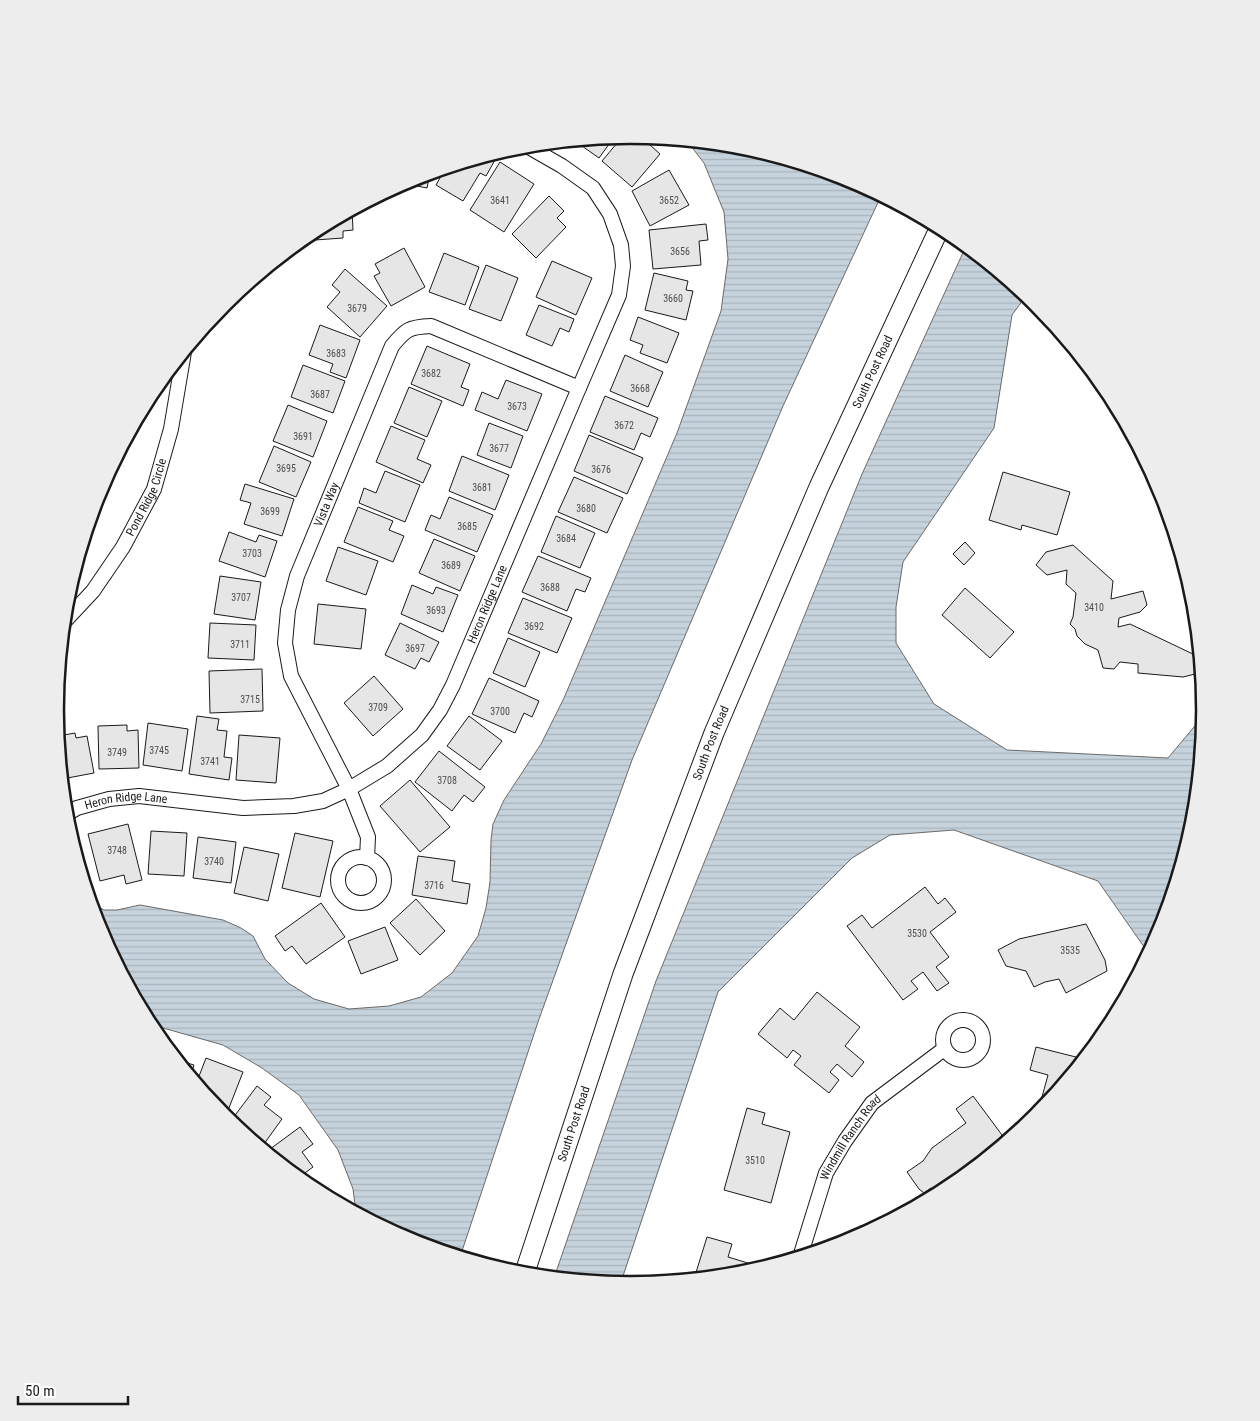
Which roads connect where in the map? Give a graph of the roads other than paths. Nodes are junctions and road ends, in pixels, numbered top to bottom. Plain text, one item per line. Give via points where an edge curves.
1 (538, 152) edge
2 (936, 235) edge
3 (182, 365) edge
4 (578, 388) junction
5 (73, 611) edge
6 (349, 789) junction
7 (73, 810) edge
8 (367, 858) dead end
9 (944, 1049) dead end
10 (802, 1250) edge
11 (527, 1267) edge

1 - 4 street, Heron Ridge Lane via 593,188 610,214 621,245 623,266 619,295
2 - 11 street, South Post Road via 819,488 714,733 623,974
3 - 5 street, Pond Ridge Circle via 171,429 154,489 123,547 93,591
4 - 6 street, Heron Ridge Lane via 440,710 422,735 387,766
4 - 6 street, Vista Way via 431,326 414,327 403,333 392,346 296,576 288,610 285,643 291,676
6 - 7 street, Heron Ridge Lane via 323,801 294,806 243,808 139,796 109,799
6 - 8 street, Vista Way via 368,836
9 - 10 street, Windmill Ranch Road via 872,1103 845,1141 826,1173

